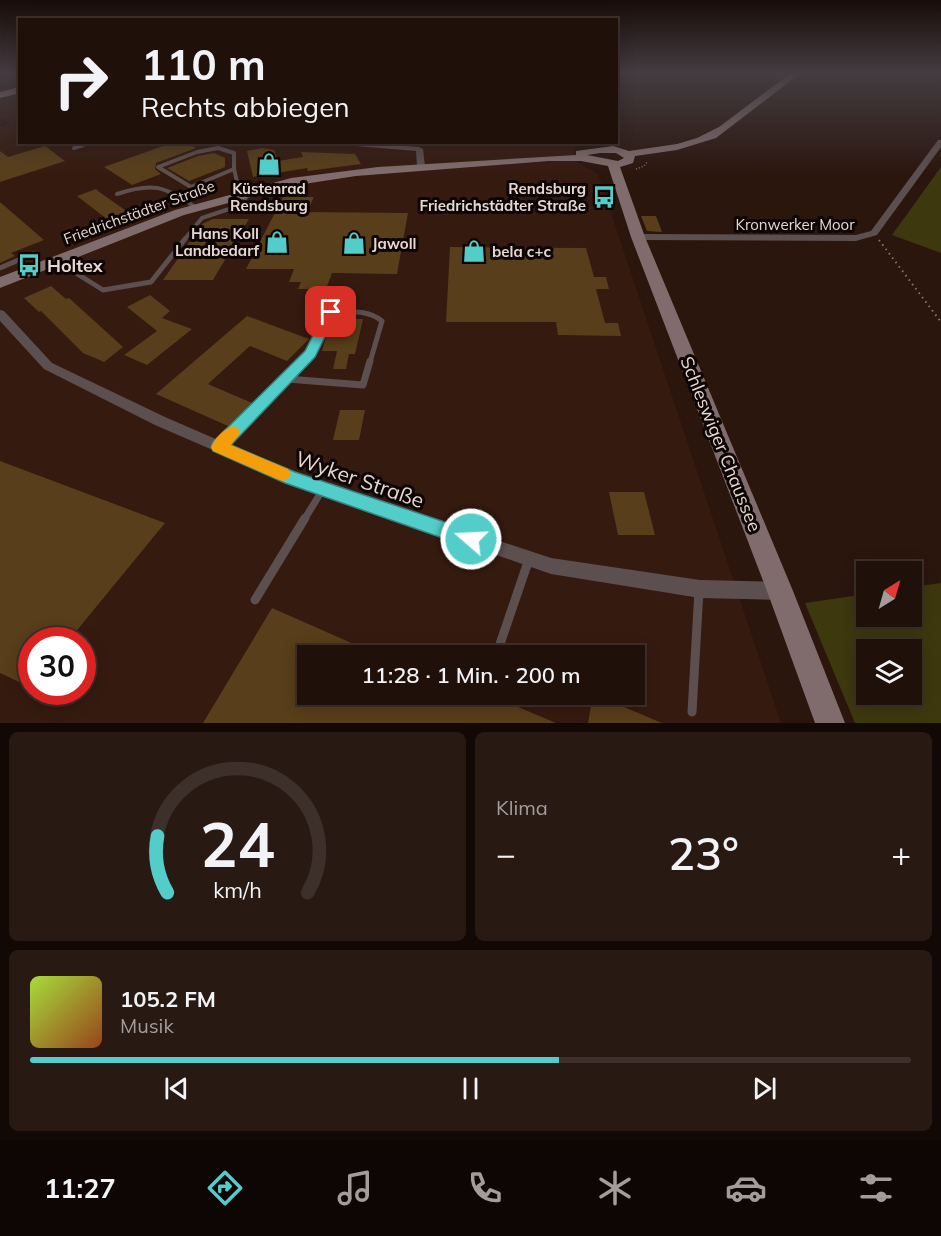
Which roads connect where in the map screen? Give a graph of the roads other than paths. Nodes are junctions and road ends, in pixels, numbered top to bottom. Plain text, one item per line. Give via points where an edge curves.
1 (750, 107) edge
2 (941, 142) edge
3 (85, 144) edge
4 (366, 144) edge
5 (420, 146) edge
6 (74, 148) dead end
7 (607, 154) edge
8 (428, 166) junction
9 (236, 169) junction
10 (244, 193) junction
11 (117, 194) dead end
12 (195, 207) junction
13 (638, 237) junction
14 (33, 254) dead end
15 (55, 261) junction
16 (0, 268) edge
17 (0, 283) edge
18 (0, 314) edge
19 (287, 379) junction
20 (219, 447) junction
21 (324, 489) junction
22 (529, 559) junction
23 (700, 589) junction
24 (780, 591) junction
25 (255, 600) dead end
26 (500, 645) edge
27 (692, 712) dead end
28 (830, 723) edge

1 - 7 street, Friedrichstädter Straße via 721,130 693,143
2 - 13 street, Kronwerker Moor via 874,233 856,238
3 - 6 lane
4 - 5 street
5 - 8 street
7 - 8 street, Friedrichstädter Straße
7 - 13 street, Schleswiger Chaussee
8 - 10 street, Friedrichstädter Straße via 332,175
9 - 9 lane via 234,153 221,147 158,167 191,187
9 - 10 lane via 236,188
10 - 12 street, Friedrichstädter Straße
10 - 15 lane via 244,204 202,218 151,282 103,290
11 - 12 lane via 139,186 160,185
12 - 15 street, Friedrichstädter Straße
13 - 24 street, Schleswiger Chaussee
14 - 16 lane
15 - 17 street, Friedrichstädter Straße
18 - 20 street, Wyker Straße via 48,366
19 - 19 lane via 314,348 331,312 368,312 381,321 363,385
19 - 20 lane
20 - 21 street, Wyker Straße
21 - 22 street, Wyker Straße
21 - 25 lane
22 - 23 street, Wyker Straße via 551,566
22 - 26 lane
23 - 24 street, Wyker Straße
23 - 27 lane
24 - 28 street, Schleswiger Chaussee

